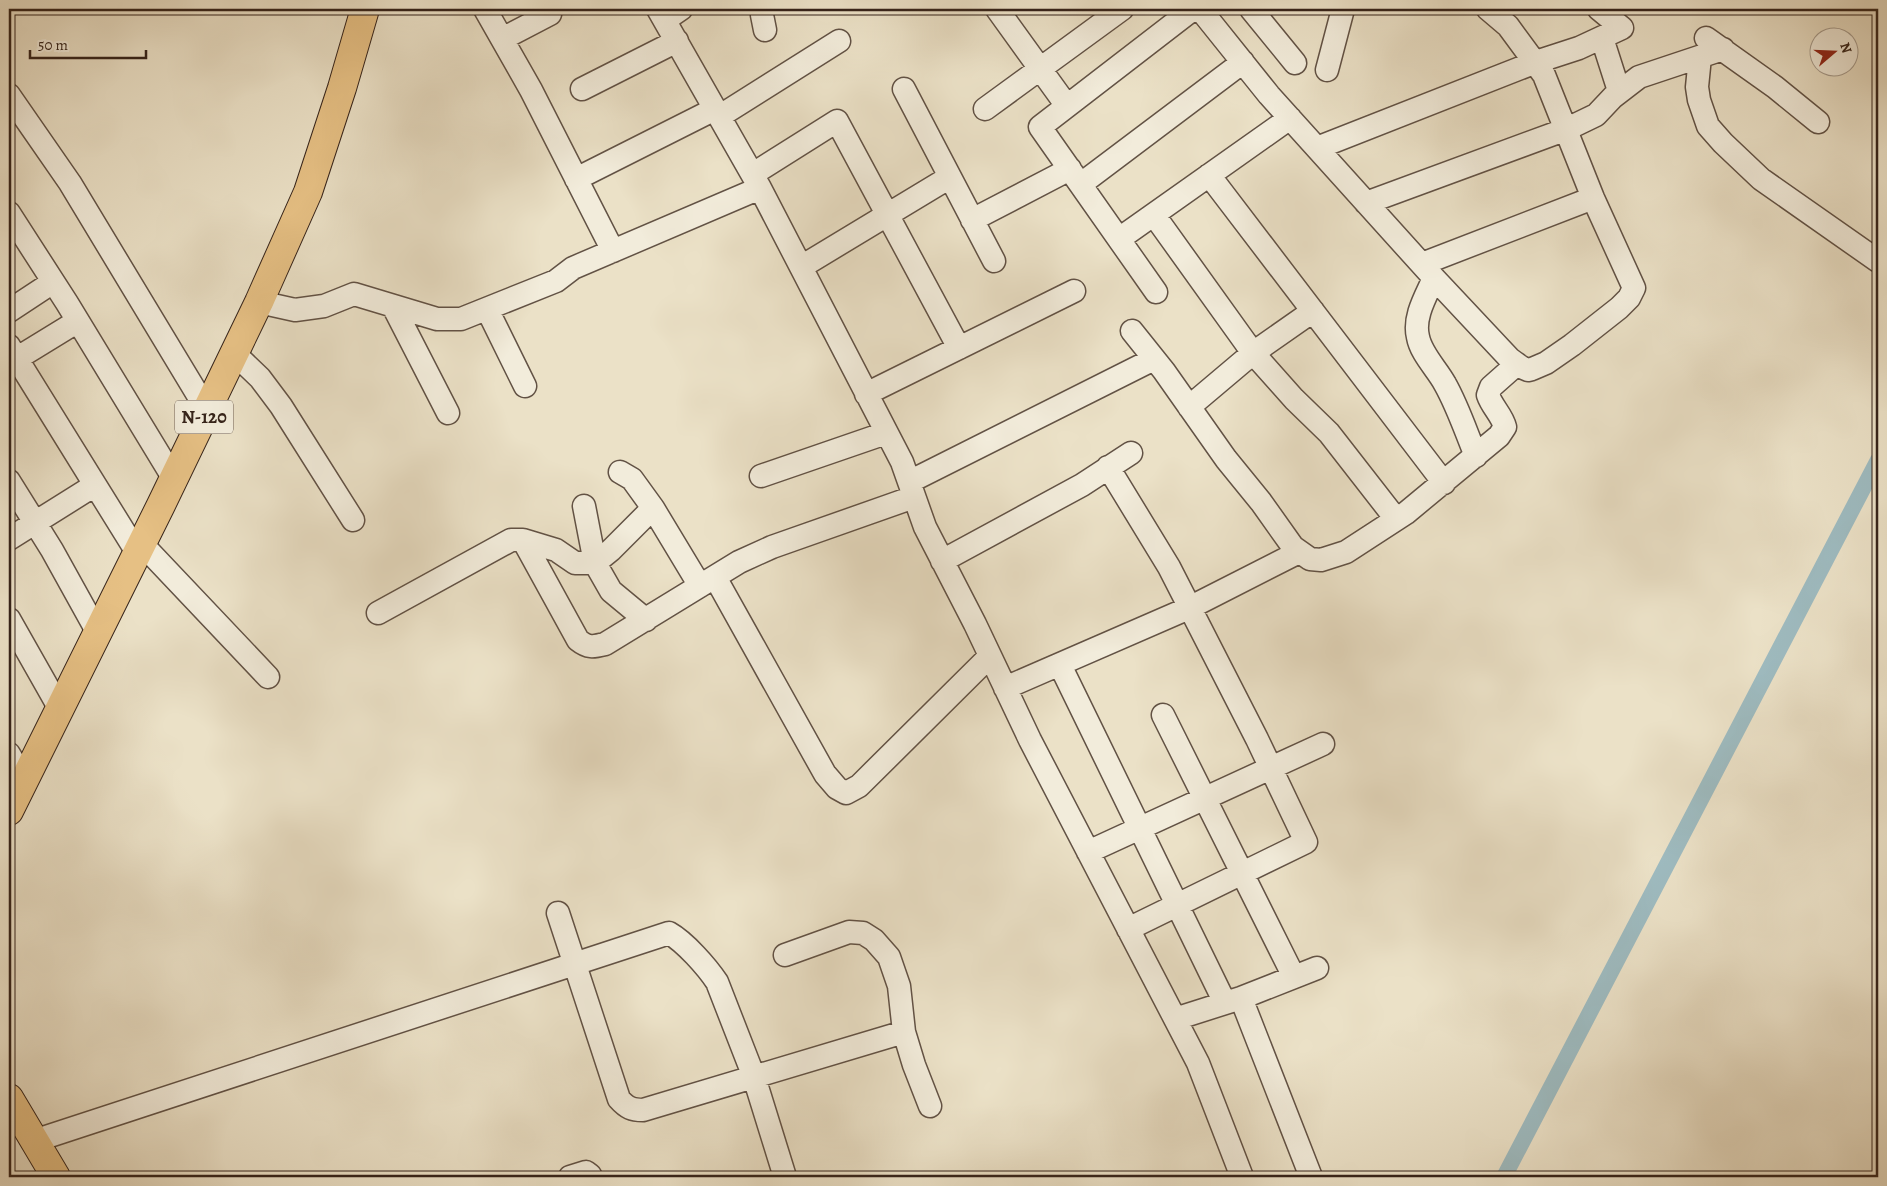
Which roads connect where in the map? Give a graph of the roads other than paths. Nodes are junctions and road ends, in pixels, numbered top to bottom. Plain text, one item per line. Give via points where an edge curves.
1 (365, 9) edge
2 (485, 9) edge
3 (996, 9) edge
4 (1122, 9) edge
5 (1193, 9) edge
6 (1200, 9) edge
7 (1251, 9) edge
8 (1488, 9) edge
9 (1599, 9) edge
10 (1342, 10) edge
11 (668, 13) edge
12 (550, 14) dead end
13 (1602, 38) junction
14 (502, 39) junction
15 (677, 40) junction
16 (839, 41) dead end
17 (1710, 48) junction
18 (1243, 62) junction
19 (1536, 62) junction
20 (1295, 63) dead end
21 (1040, 69) junction
22 (1327, 70) dead end
23 (904, 88) dead end
24 (582, 89) dead end
25 (1620, 91) junction
26 (9, 94) edge
27 (1067, 106) junction
28 (985, 109) dead end
29 (717, 112) junction
30 (1290, 118) junction
31 (1818, 122) dead end
32 (1567, 129) junction
33 (1317, 148) junction
34 (1209, 175) junction
35 (1075, 176) junction
36 (950, 177) junction
37 (576, 179) junction
38 (756, 181) junction
39 (1593, 198) junction
40 (1366, 203) junction
41 (888, 214) junction
42 (1154, 215) junction
43 (972, 220) junction
44 (12, 227) edge
45 (1119, 239) junction
46 (613, 251) junction
47 (994, 261) dead end
48 (1878, 261) edge
49 (801, 267) junction
50 (1428, 271) junction
51 (54, 282) junction
52 (1074, 291) dead end
53 (1156, 292) dead end
54 (259, 302) junction
55 (393, 306) junction
56 (487, 309) junction
57 (9, 311) edge
58 (1313, 311) junction
59 (78, 321) junction
60 (1132, 331) dead end
61 (959, 348) junction
62 (13, 352) edge
63 (234, 353) junction
64 (1253, 353) junction
65 (1154, 359) junction
66 (1517, 364) junction
67 (525, 386) dead end
68 (866, 394) junction
69 (1189, 407) junction
70 (207, 410) junction
71 (448, 413) dead end
72 (886, 433) junction
73 (1131, 453) dead end
74 (1476, 456) junction
75 (1108, 468) junction
76 (620, 472) dead end
77 (761, 476) dead end
78 (174, 480) junction
79 (9, 481) edge
80 (1444, 482) junction
81 (95, 485) junction
82 (912, 490) junction
83 (584, 506) dead end
84 (653, 508) junction
85 (1396, 519) junction
86 (353, 520) dead end
87 (35, 523) junction
88 (9, 539) edge
89 (523, 540) junction
90 (140, 549) junction
91 (1299, 552) junction
92 (942, 561) junction
93 (595, 563) junction
94 (708, 582) junction
95 (1189, 608) junction
96 (378, 613) dead end
97 (9, 619) edge
98 (646, 620) junction
99 (98, 633) junction
100 (990, 656) junction
101 (1060, 665) junction
102 (268, 677) dead end
103 (1005, 688) junction
104 (60, 709) junction
105 (1163, 716) dead end
106 (1323, 744) dead end
107 (9, 754) edge
108 (1271, 768) junction
109 (25, 781) junction
110 (1205, 798) junction
111 (9, 811) edge
112 (1140, 828) junction
113 (1088, 852) junction
114 (1242, 873) junction
115 (1177, 904) junction
116 (558, 913) dead end
117 (1128, 929) junction
118 (785, 955) dead end
119 (574, 964) junction
120 (1317, 968) dead end
121 (1294, 977) junction
122 (1233, 1000) junction
123 (1175, 1019) junction
124 (904, 1032) junction
125 (754, 1077) junction
126 (9, 1098) edge
127 (930, 1106) dead end
128 (34, 1141) junction
129 (56, 1177) edge
130 (570, 1177) edge
131 (591, 1177) edge
132 (785, 1177) edge
133 (1242, 1177) edge
134 (1311, 1177) edge

1 - 54 highway, N-120 via 308,192
2 - 14 street
3 - 21 street
4 - 21 street
5 - 27 street
6 - 18 street
7 - 20 street
8 - 19 street via 1508,26
9 - 13 street via 1622,28
10 - 22 street
11 - 15 street
12 - 14 street
13 - 19 street
13 - 25 street
14 - 37 street
15 - 24 street
15 - 29 street
16 - 29 street
17 - 25 street via 1639,77
17 - 31 street via 1776,87
17 - 48 street via 1697,87 1698,100 1708,126 1761,179
18 - 30 street
18 - 35 street
19 - 32 street
19 - 33 street
21 - 27 street
21 - 28 street
23 - 36 street
25 - 32 street via 1596,115
26 - 70 street via 70,183
27 - 35 street via 1040,128
29 - 37 street
29 - 38 street
30 - 33 street
30 - 34 street
32 - 39 street
32 - 40 street
33 - 40 street
34 - 42 street
34 - 58 street
35 - 43 street
35 - 45 street
36 - 41 street
36 - 43 street
37 - 46 street
38 - 41 street via 837,121
38 - 46 street
38 - 49 street
39 - 50 street
39 - 66 street via 1634,288 1619,308 1546,362 1528,370
40 - 50 street
41 - 49 street
41 - 61 street
42 - 45 street
42 - 64 street
43 - 47 street
44 - 51 street
45 - 53 street
46 - 56 street via 573,268 556,281
49 - 68 street
50 - 66 street
50 - 74 street via 1418,337 1453,398
51 - 57 street
51 - 59 street
52 - 61 street
54 - 55 street via 295,310 324,306 354,294
54 - 63 highway, N-120
55 - 56 street via 438,319 461,319
55 - 71 street
56 - 67 street
58 - 64 street
58 - 80 street
59 - 62 street
59 - 78 street
60 - 65 street
61 - 68 street
62 - 81 street
63 - 70 highway, N-120
63 - 86 street via 260,378 281,406
64 - 69 street
64 - 85 street via 1329,433
65 - 69 street
65 - 82 street
66 - 74 street via 1491,388 1488,395 1505,427
68 - 72 street
69 - 91 street
70 - 78 highway, N-120
72 - 77 street
72 - 82 street via 902,462
73 - 75 street
74 - 80 street
75 - 92 street
75 - 95 street via 1169,567
76 - 84 street via 632,479
78 - 90 highway, N-120
79 - 87 street
80 - 85 street
81 - 87 street
81 - 90 street
82 - 92 street
82 - 94 street via 772,547 739,562
83 - 93 street
84 - 93 street
84 - 94 street
85 - 91 street via 1346,552 1321,560 1310,559
87 - 88 street
87 - 99 street
89 - 93 street via 556,550 575,563
89 - 96 street via 511,540
89 - 98 street via 578,640 586,647 605,644
90 - 99 highway, N-120
90 - 102 street
91 - 95 street
92 - 100 street
93 - 98 street via 611,591
94 - 98 street
94 - 100 street via 825,774 836,788 846,793 859,786
95 - 101 street
95 - 108 street
97 - 104 street
99 - 104 highway, N-120
100 - 103 street
101 - 103 street
101 - 112 street
103 - 113 street
104 - 109 highway, N-120
105 - 110 street
106 - 108 street
107 - 109 street
108 - 110 street
108 - 114 street via 1306,842
109 - 111 highway, N-120
110 - 112 street
110 - 114 street
112 - 113 street
112 - 115 street
113 - 117 street
114 - 115 street
114 - 121 street
115 - 117 street
115 - 122 street
116 - 119 street
117 - 123 street
118 - 124 street via 849,932 863,933 874,940 890,957 899,986
119 - 125 street via 669,933 679,939 717,982
119 - 125 street via 619,1099 625,1106 643,1110
119 - 128 street
120 - 121 street
121 - 122 street
122 - 123 street
122 - 134 street
123 - 133 street via 1198,1063
124 - 125 street
124 - 127 street
125 - 132 street
126 - 128 highway
128 - 129 highway
130 - 131 street via 586,1172

